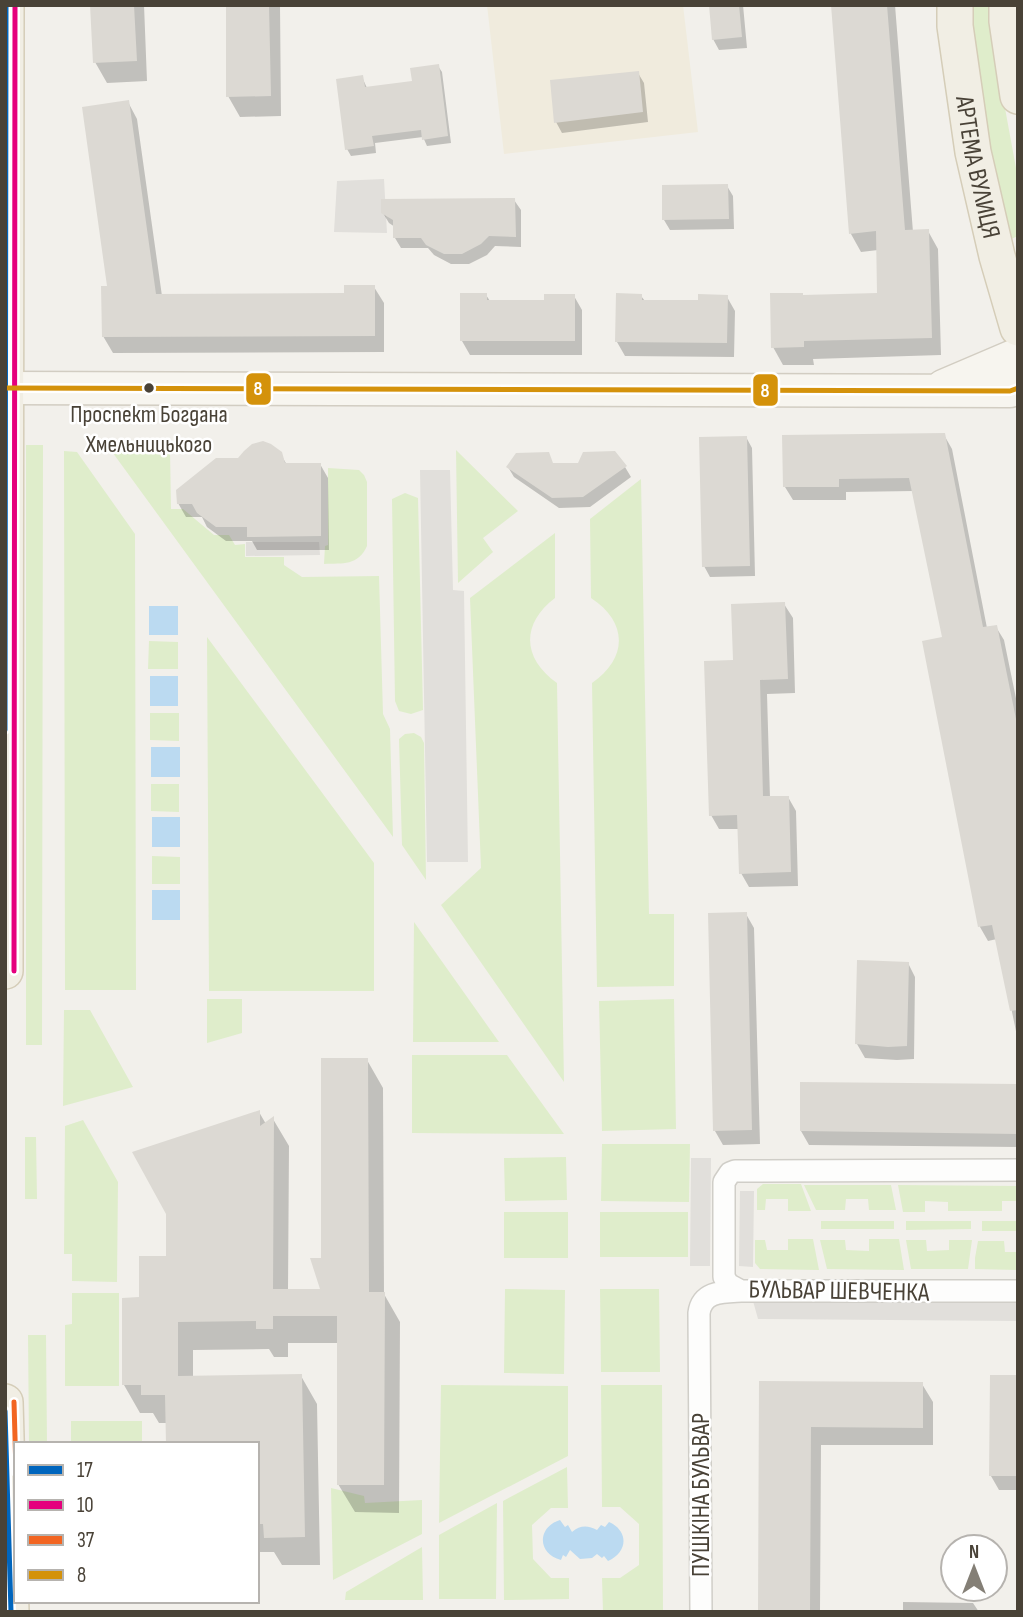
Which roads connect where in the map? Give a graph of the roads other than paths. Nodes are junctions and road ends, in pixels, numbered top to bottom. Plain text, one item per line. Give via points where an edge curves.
1 (6, 5) edge
2 (955, 5) edge
3 (1007, 5) edge
4 (1018, 96) edge
5 (1012, 280) edge
6 (1018, 328) edge
7 (1018, 354) edge
8 (6, 388) edge
9 (1018, 388) edge
10 (932, 390) junction
11 (5, 971) edge
12 (1018, 1170) edge
13 (741, 1291) junction
14 (1018, 1291) edge
15 (5, 1402) edge
16 (10, 1612) edge
17 (701, 1612) edge

1 - 8 main road
2 - 5 main road, АРТЕМА ВУЛИЦЯ via 973,152
3 - 4 main road, АРТЕМА ВУЛИЦЯ
5 - 6 main road, АРТЕМА ВУЛИЦЯ
7 - 10 main road
8 - 10 main road
8 - 11 main road
9 - 10 main road
12 - 13 street, БУЛЬВАР ШЕВЧЕНКА via 730,1173 724,1182 724,1277
13 - 14 street, БУЛЬВАР ШЕВЧЕНКА
13 - 17 street, ПУШКІНА БУЛЬВАР via 714,1294 700,1304
15 - 16 main road

